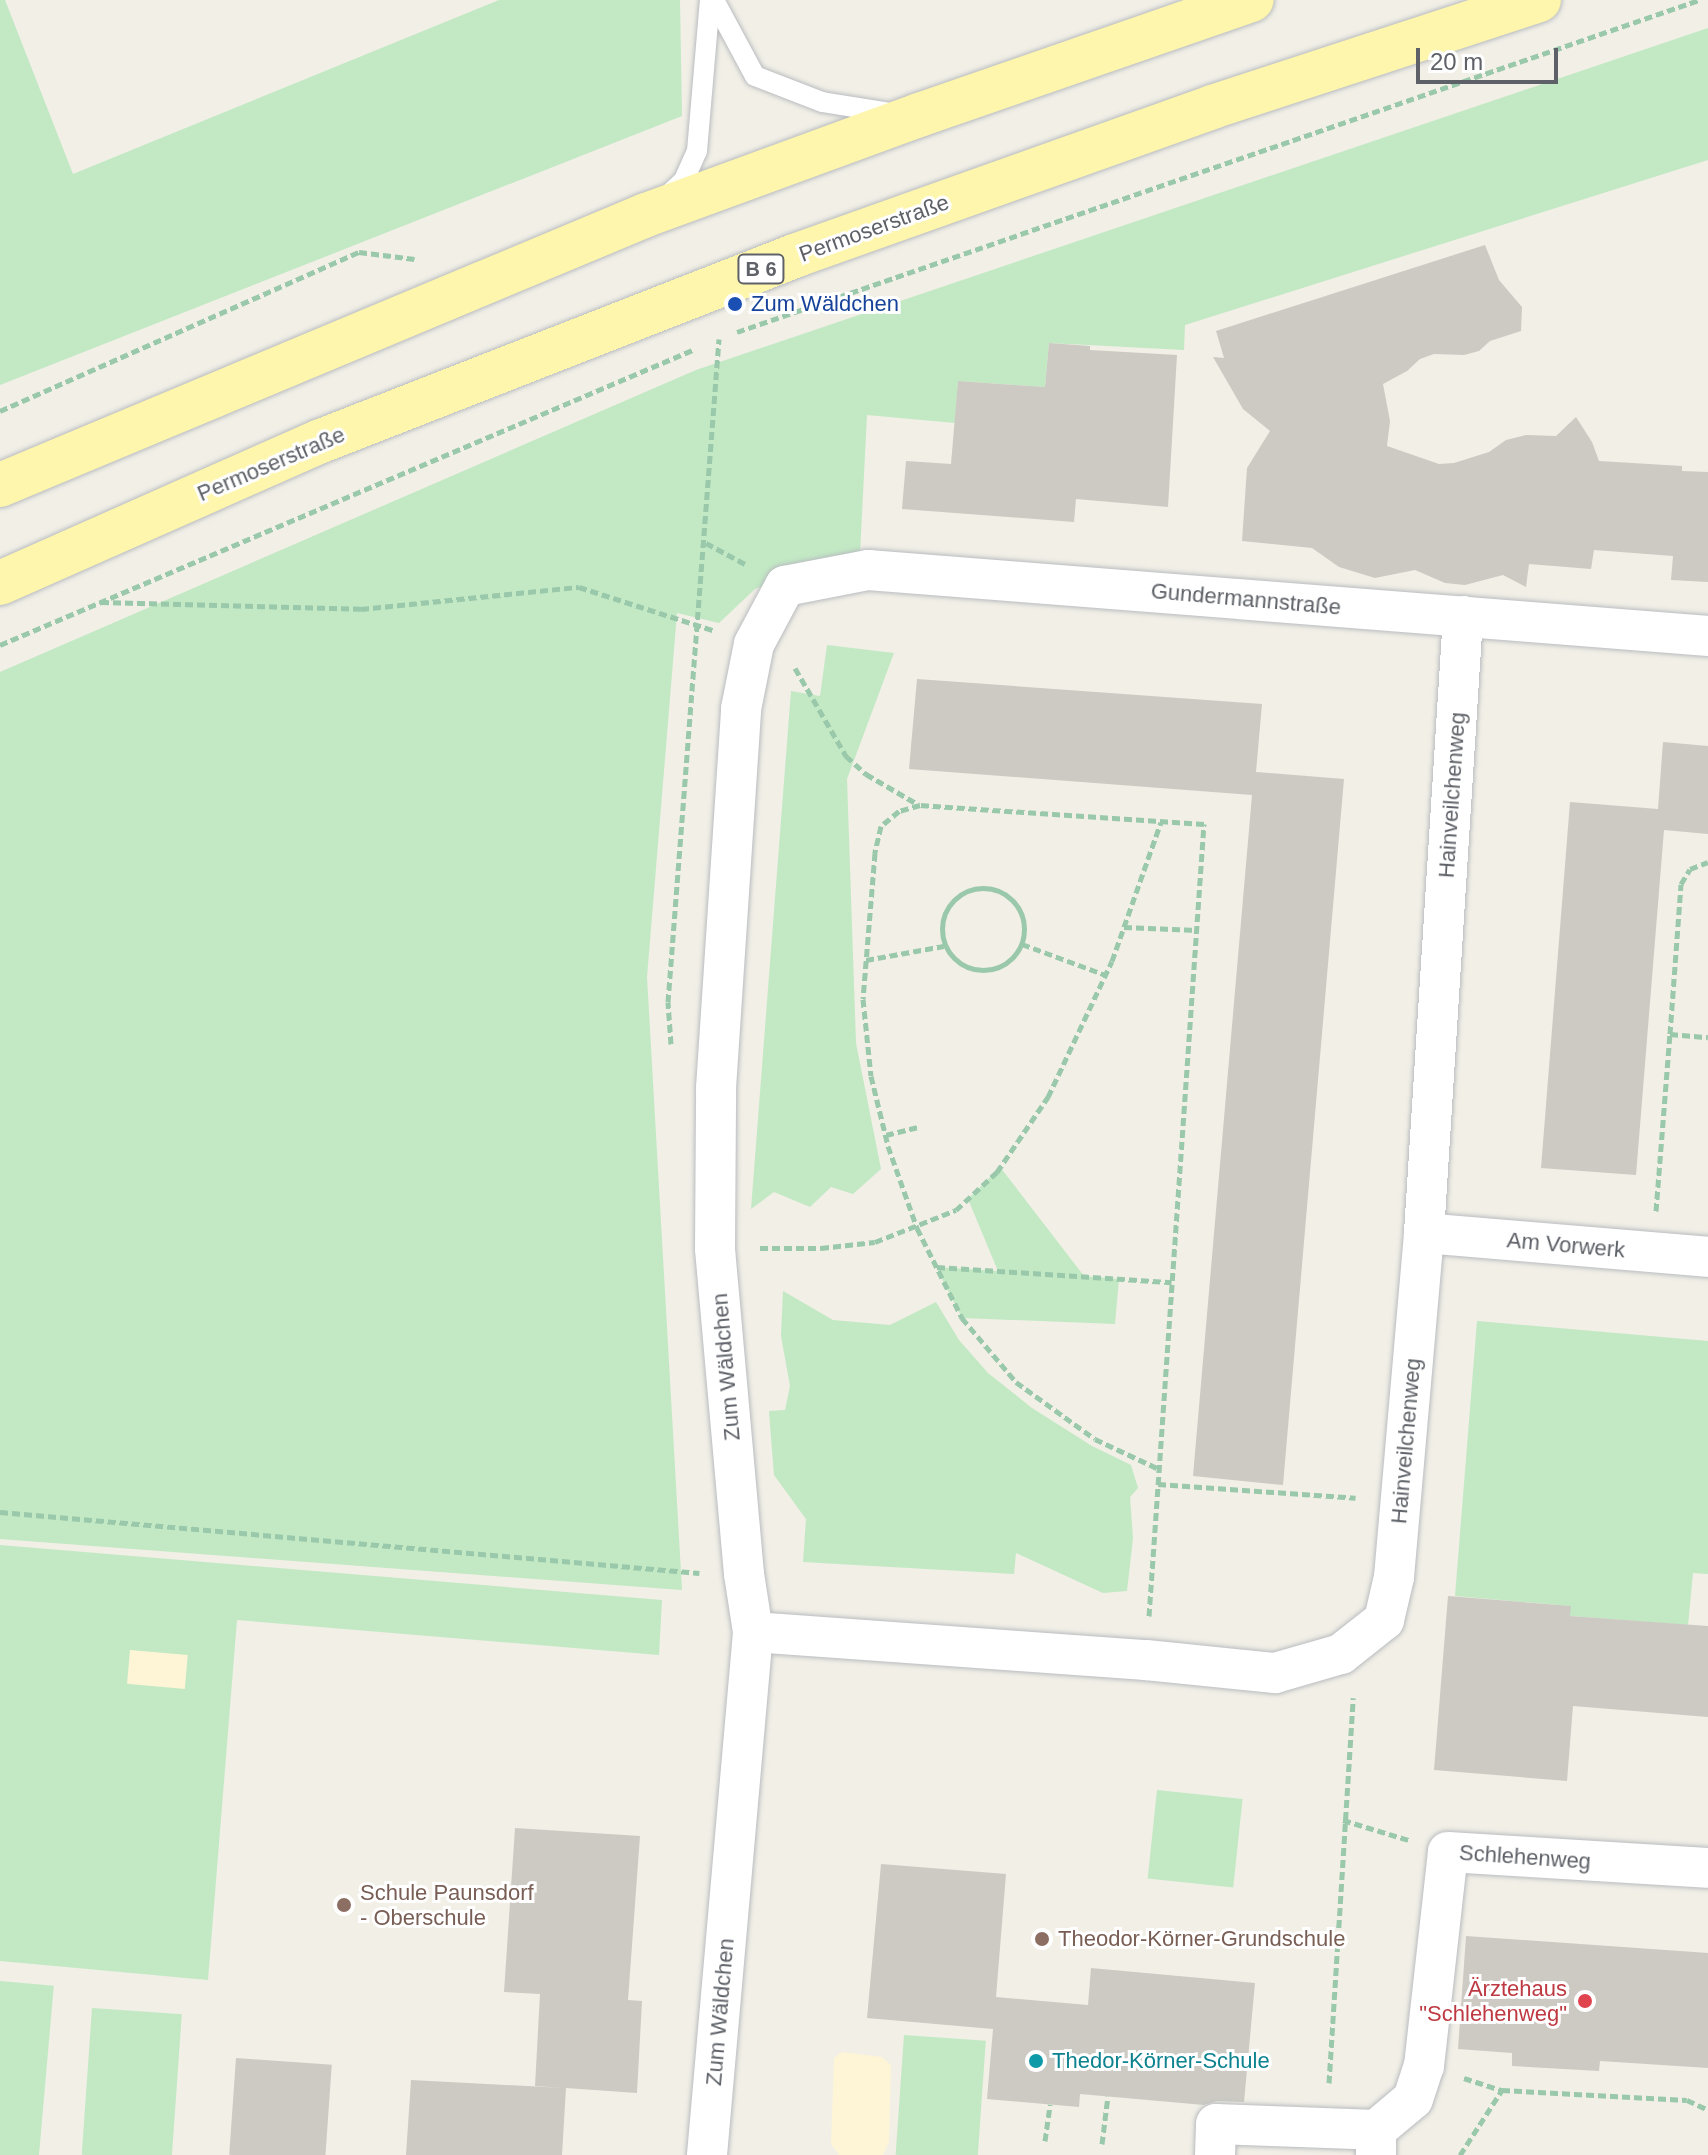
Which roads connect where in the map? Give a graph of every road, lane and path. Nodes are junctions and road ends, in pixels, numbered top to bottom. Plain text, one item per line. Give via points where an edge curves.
1 (712, 0) edge
2 (1252, 0) edge
3 (1539, 0) edge
4 (1699, 0) edge
5 (919, 115) junction
6 (646, 215) junction
7 (0, 485) edge
8 (0, 583) edge
9 (96, 602) junction
10 (1463, 616) junction
11 (768, 617) junction
12 (1708, 636) edge
13 (0, 645) edge
14 (920, 805) junction
15 (1161, 822) junction
16 (1708, 862) edge
17 (1124, 927) junction
18 (1197, 930) junction
19 (1022, 944) junction
20 (944, 946) junction
21 (866, 960) junction
22 (1106, 975) junction
23 (1670, 1034) junction
24 (1708, 1037) edge
25 (919, 1127) dead end
26 (886, 1135) junction
27 (917, 1228) junction
28 (1424, 1233) junction
29 (715, 1248) junction
30 (1653, 1253) junction
31 (1708, 1257) edge
32 (936, 1267) junction
33 (1172, 1282) junction
34 (1159, 1469) junction
35 (1158, 1484) junction
36 (1400, 1501) junction
37 (0, 1512) edge
38 (744, 1574) junction
39 (753, 1632) junction
40 (1341, 1654) junction
41 (1146, 1660) junction
42 (1343, 1820) junction
43 (1448, 1852) junction
44 (1708, 1868) edge
45 (1108, 2096) dead end
46 (1328, 2098) dead end
47 (1050, 2104) dead end
48 (1708, 2110) edge
49 (1045, 2141) dead end
50 (1376, 2143) edge
51 (1102, 2144) dead end
52 (707, 2155) edge
53 (1215, 2155) edge
54 (1460, 2155) edge

1 - 5 lane via 755,76 822,102
1 - 6 lane via 697,151 684,180
2 - 5 main road
3 - 8 main road, Permoserstraße / B 6 via 1212,107 797,255 321,441
4 - 9 path via 719,339
5 - 6 main road
6 - 7 main road
9 - 11 path via 361,609 579,587
9 - 13 path
10 - 11 street, Gundermannstraße via 868,570
10 - 12 street, Gundermannstraße
10 - 28 street, Hainveilchenweg
11 - 14 path via 846,756
11 - 29 street, Zum Wäldchen via 741,709 716,1088
14 - 15 path
14 - 21 path via 899,811 881,826
15 - 17 path
15 - 18 path via 1204,824
16 - 23 path via 1690,869 1681,884
17 - 18 path
17 - 22 path
18 - 33 path
19 - 20 path via 1004,966 977,971 963,967
19 - 20 path via 1023,918 1017,906 984,887 958,895 949,906 941,932
19 - 22 path
20 - 21 path
21 - 26 path via 863,999 871,1076
22 - 27 path via 1048,1097 997,1172 956,1210
23 - 24 path
23 - 30 path
25 - 26 path
26 - 27 path
27 - 29 path via 875,1242 821,1248
27 - 32 path
28 - 30 street, Am Vorwerk
28 - 36 street, Hainveilchenweg
29 - 38 street, Zum Wäldchen
30 - 31 street, Am Vorwerk
32 - 33 path
32 - 34 path via 962,1318 1016,1382 1095,1439
33 - 34 path
34 - 35 path
35 - 36 path
35 - 41 path
36 - 40 street, Hainveilchenweg via 1394,1577 1384,1620
37 - 38 path via 675,1573
38 - 39 street, Zum Wäldchen
39 - 41 street, Hainveilchenweg
39 - 52 street, Zum Wäldchen
40 - 41 street, Hainveilchenweg via 1275,1673
40 - 42 path via 1353,1697
42 - 43 path
42 - 46 path
43 - 44 street, Schlehenweg
43 - 50 street, Schlehenweg via 1424,2066 1413,2099
45 - 51 path
47 - 49 path
48 - 54 path via 1687,2100 1502,2090
50 - 53 street, Schlehenweg via 1216,2124

